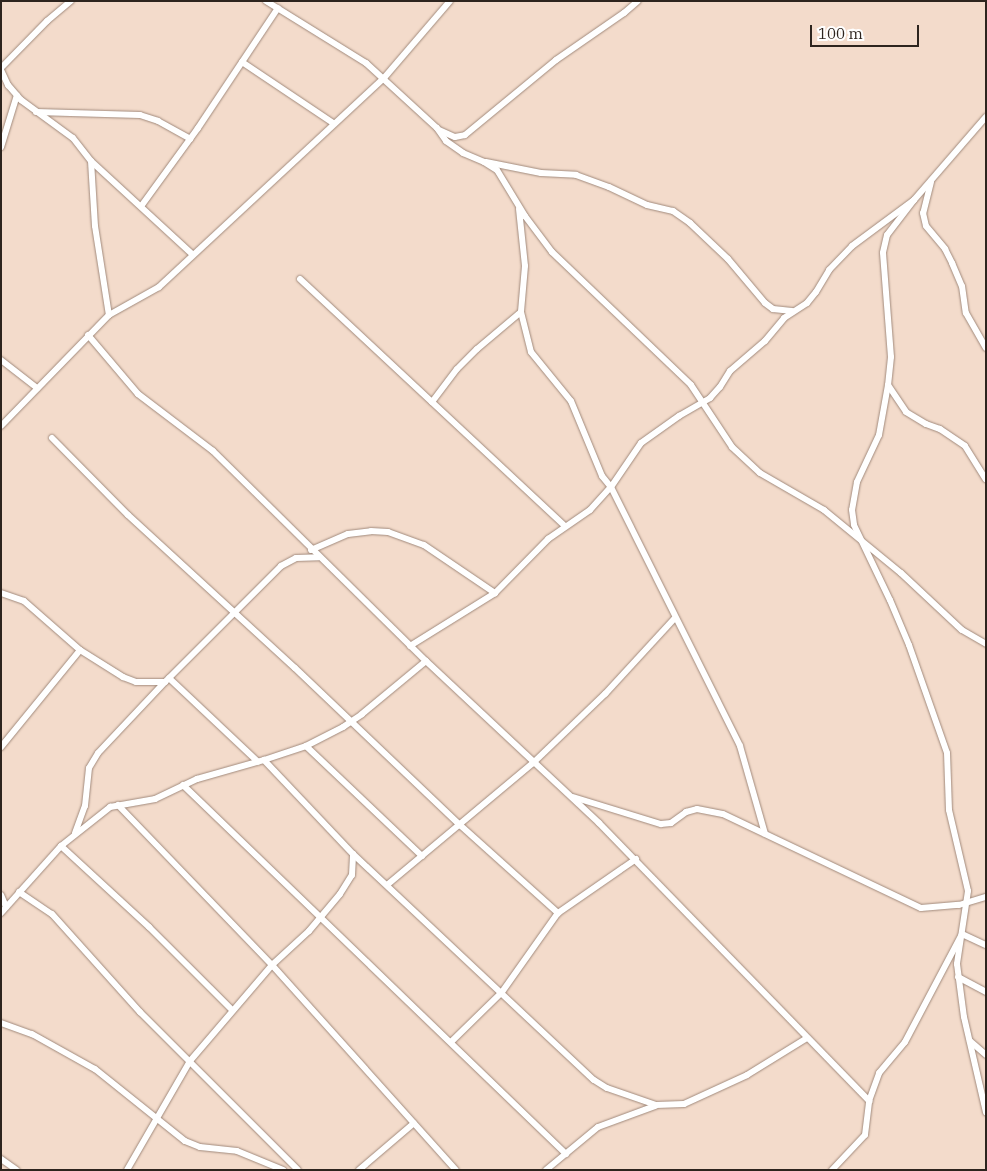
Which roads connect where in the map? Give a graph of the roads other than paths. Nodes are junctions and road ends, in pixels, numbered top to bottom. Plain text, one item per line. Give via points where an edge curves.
1 (71, 1) edge
2 (266, 1) edge
3 (450, 1) edge
4 (638, 1) edge
5 (278, 8) junction
6 (242, 62) junction
7 (1, 69) edge
8 (384, 78) junction
9 (17, 95) junction
10 (36, 112) junction
11 (986, 117) edge
12 (333, 123) junction
13 (437, 128) junction
14 (190, 140) junction
15 (1, 147) edge
16 (91, 161) junction
17 (484, 162) junction
18 (931, 181) junction
19 (914, 200) junction
20 (142, 205) junction
21 (518, 205) junction
22 (193, 255) junction
23 (300, 279) dead end
24 (794, 311) junction
25 (521, 312) junction
26 (109, 315) junction
27 (88, 335) junction
28 (986, 348) edge
29 (1, 360) edge
30 (888, 386) junction
31 (37, 388) junction
32 (432, 402) junction
33 (703, 402) junction
34 (1, 426) edge
35 (52, 438) dead end
36 (986, 479) edge
37 (611, 487) junction
38 (565, 526) junction
39 (862, 542) junction
40 (312, 550) junction
41 (319, 557) junction
42 (1, 593) edge
43 (495, 593) junction
44 (235, 614) junction
45 (675, 618) junction
46 (986, 644) edge
47 (410, 646) junction
48 (80, 650) junction
49 (426, 661) junction
50 (167, 680) junction
51 (351, 721) junction
52 (306, 746) junction
53 (1, 747) edge
54 (261, 761) junction
55 (533, 762) junction
56 (183, 785) junction
57 (570, 796) junction
58 (118, 805) junction
59 (460, 825) junction
60 (74, 834) junction
61 (765, 834) junction
62 (61, 846) junction
63 (353, 854) junction
64 (422, 856) junction
65 (636, 859) junction
66 (387, 884) junction
67 (19, 892) junction
68 (1, 895) edge
69 (986, 896) edge
70 (968, 902) junction
71 (6, 907) junction
72 (1, 913) edge
73 (558, 913) junction
74 (319, 918) junction
75 (962, 934) junction
76 (986, 945) edge
77 (272, 965) junction
78 (958, 977) junction
79 (502, 992) junction
80 (986, 992) edge
81 (232, 1010) junction
82 (1, 1023) edge
83 (807, 1038) junction
84 (970, 1040) junction
85 (451, 1042) junction
86 (986, 1055) edge
87 (190, 1061) junction
88 (869, 1101) junction
89 (985, 1101) edge
90 (656, 1106) junction
91 (986, 1112) edge
92 (158, 1119) junction
93 (414, 1123) junction
94 (566, 1154) junction
95 (1, 1159) edge
96 (17, 1170) edge
97 (127, 1170) edge
98 (284, 1170) edge
99 (298, 1170) edge
100 (359, 1170) edge
101 (456, 1170) edge
102 (546, 1170) edge
103 (832, 1170) edge

1 - 7 street
2 - 5 street
3 - 8 street
4 - 13 street via 556,60 465,135 455,137
5 - 6 street
5 - 8 street
6 - 12 street
6 - 14 street
7 - 9 street
8 - 12 street
8 - 13 street
9 - 10 street
9 - 15 street
10 - 14 street via 140,115
10 - 16 street via 74,138
11 - 18 street
12 - 22 street
13 - 17 street via 446,141 462,153
14 - 20 street
16 - 20 street
16 - 26 street via 95,226
17 - 21 street via 496,170
17 - 24 street via 576,176 673,212 716,248 769,306 783,312
18 - 19 street
18 - 28 street via 923,213 926,226 952,262 962,286 966,313
19 - 24 street via 852,246 829,270 816,292
19 - 30 street via 887,236 883,253 891,357
20 - 22 street
21 - 25 street via 525,266
21 - 33 street via 552,252 692,385
22 - 26 street via 159,287
23 - 32 street
24 - 33 street via 730,371 720,388
25 - 32 street via 457,369
25 - 37 street via 531,352 571,401 602,476
26 - 27 street
27 - 31 street
27 - 40 street via 138,394 213,451
29 - 31 street
30 - 36 street via 906,412 965,446
30 - 39 street via 878,435 854,494 854,525
31 - 34 street
32 - 38 street
33 - 37 street via 641,443
33 - 39 street via 732,447 760,473 824,510
35 - 44 street via 128,515
37 - 38 street via 590,510
37 - 45 street
38 - 43 street via 540,546
39 - 46 street via 962,630
39 - 70 street via 909,645 947,753 949,810
40 - 41 street
40 - 43 street via 348,534 388,532 424,546
41 - 44 street via 296,558 281,566
41 - 47 street
42 - 48 street via 24,601
43 - 47 street
44 - 50 street
44 - 51 street
45 - 55 street via 605,694
45 - 61 street via 740,746
47 - 49 street
48 - 50 street via 136,682
48 - 53 street
49 - 51 street
49 - 55 street
50 - 54 street
50 - 60 street via 93,760 87,776 85,806
51 - 52 street
51 - 59 street
52 - 54 street
52 - 64 street
54 - 56 street
54 - 63 street
55 - 57 street
55 - 59 street
56 - 58 street via 155,799
56 - 74 street
57 - 61 street via 661,824 671,823 691,810 709,810
57 - 65 street
58 - 60 street via 104,811
58 - 77 street
59 - 64 street
59 - 73 street
60 - 62 street
61 - 70 street via 921,908
62 - 67 street
62 - 81 street
63 - 66 street
63 - 74 street via 352,875
64 - 66 street
65 - 73 street
65 - 83 street
66 - 79 street
67 - 71 street
67 - 87 street via 52,914 140,1012
68 - 71 street
69 - 70 street
70 - 75 street
71 - 72 street
73 - 79 street
74 - 77 street via 301,940
74 - 85 street
75 - 76 street
75 - 78 street
75 - 88 street via 905,1042 879,1073
77 - 81 street
77 - 93 street
78 - 80 street
78 - 84 street
79 - 85 street
79 - 90 street via 594,1080
81 - 87 street
82 - 92 street via 32,1034 95,1069
83 - 88 street
83 - 90 street via 711,1093 684,1104
84 - 86 street
84 - 89 street
85 - 94 street
87 - 92 street
87 - 99 street
88 - 103 street via 865,1135
89 - 91 street
90 - 94 street via 598,1127
92 - 97 street
92 - 98 street via 191,1144 237,1151
93 - 100 street
93 - 101 street
94 - 102 street
95 - 96 street

